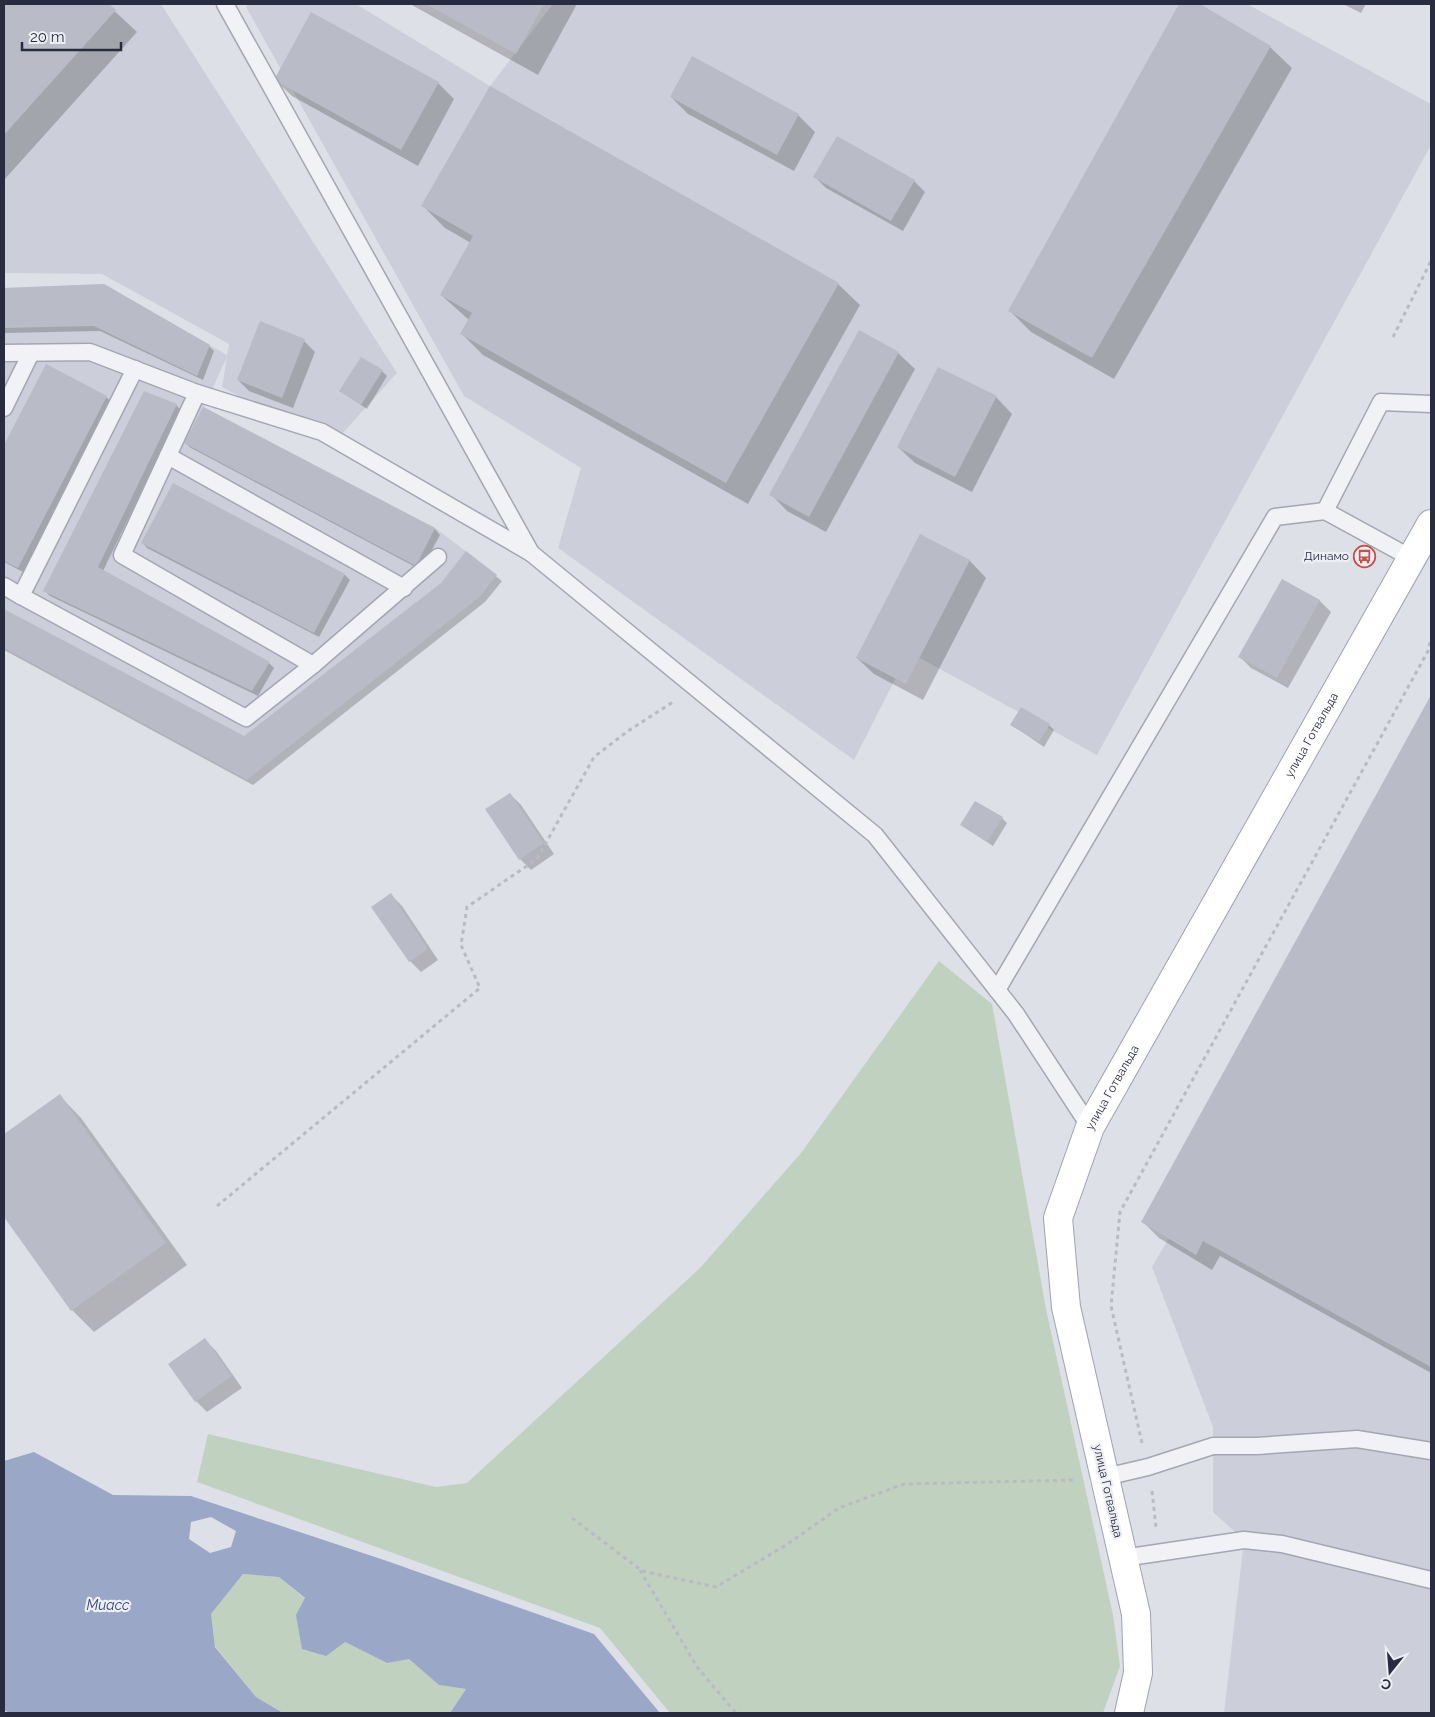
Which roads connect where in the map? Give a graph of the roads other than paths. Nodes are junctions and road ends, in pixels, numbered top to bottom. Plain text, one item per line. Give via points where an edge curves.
1 (225, 4) edge
2 (4, 353) edge
3 (31, 353) junction
4 (135, 369) junction
5 (197, 393) junction
6 (1431, 404) edge
7 (4, 408) edge
8 (168, 456) junction
9 (1325, 512) junction
10 (1431, 524) edge
11 (531, 553) junction
12 (438, 557) dead end
13 (1413, 558) junction
14 (4, 586) edge
15 (404, 588) junction
16 (21, 596) junction
17 (313, 665) junction
18 (997, 990) junction
19 (1090, 1127) junction
20 (1431, 1451) edge
21 (1105, 1478) junction
22 (1123, 1558) junction
23 (1431, 1580) edge
24 (1129, 1713) edge

1 - 11 lane
2 - 3 lane
3 - 4 lane via 90,352
3 - 7 lane
4 - 5 lane
4 - 16 lane
5 - 8 lane
5 - 11 lane via 322,432
6 - 9 lane via 1381,402
8 - 15 lane
8 - 17 lane via 122,555
9 - 13 lane
9 - 18 lane via 1275,517
10 - 13 main road, улица Готвальда
11 - 18 lane via 875,835
12 - 15 lane
13 - 19 main road, улица Готвальда
14 - 16 lane
15 - 17 lane
16 - 17 lane via 246,718
18 - 19 lane
19 - 21 main road, улица Готвальда via 1058,1218 1066,1307
20 - 21 lane via 1357,1439 1213,1446
21 - 22 main road, улица Готвальда
22 - 23 lane via 1244,1540 1282,1544
22 - 24 main road, улица Готвальда via 1136,1614 1138,1673

